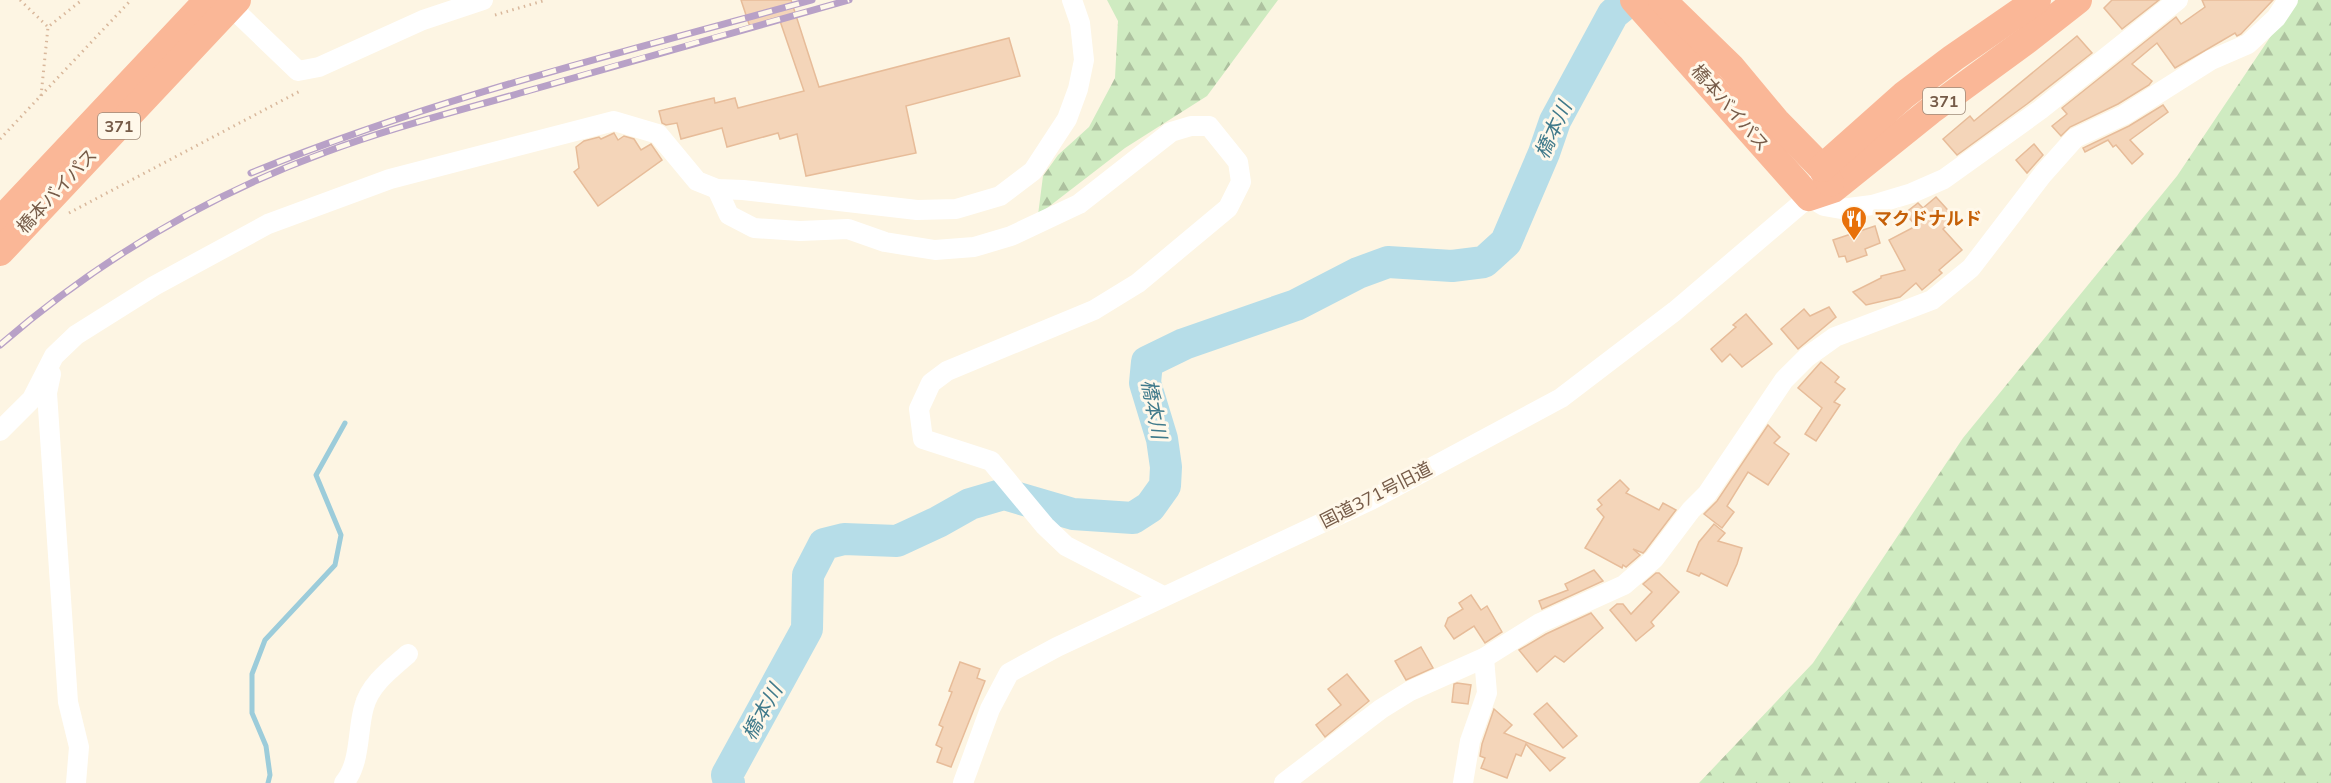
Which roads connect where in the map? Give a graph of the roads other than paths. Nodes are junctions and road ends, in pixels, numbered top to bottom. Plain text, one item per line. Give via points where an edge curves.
1 (1072, 0) edge
2 (1635, 0) edge
3 (1662, 0) edge
4 (2037, 0) edge
5 (2078, 0) edge
6 (2178, 0) edge
7 (2288, 0) edge
8 (225, 2) edge
9 (484, 9) edge
10 (1767, 130) junction
11 (1821, 185) junction
12 (717, 189) junction
13 (0, 221) edge
14 (0, 252) edge
15 (54, 356) junction
16 (0, 431) edge
17 (1163, 596) junction
18 (408, 654) dead end
19 (1484, 658) junction
20 (76, 783) edge
21 (344, 783) edge
22 (963, 783) edge
23 (1284, 783) edge
24 (1463, 783) edge

1 - 12 street via 1080,23 1084,60 1067,119 1033,171 1000,196 956,209 917,210
2 - 10 highway, 橋本バイパス
3 - 10 highway, 橋本バイパス via 1731,67
4 - 11 highway, 371 via 1904,95
5 - 11 highway, 371 via 1930,111
6 - 11 street via 2040,110 1944,179 1872,205 1841,209 1824,206
7 - 19 street via 2276,18 2248,44 2211,60 2124,115 2075,138 1971,268 1932,300 1835,336 1807,357 1784,380 1707,494 1654,559 1624,585 1540,623
8 - 9 street via 298,71 319,67 423,20
8 - 13 highway, 橋本バイパス / 371
8 - 14 highway, 橋本バイパス / 371
10 - 11 highway, 橋本バイパス
11 - 17 street, 国道371号旧道 via 1675,311 1561,398 1371,500
12 - 15 street via 698,181 658,134 614,121 566,132 390,179 268,224 154,286 76,335
12 - 17 street via 729,215 754,228 848,229 885,242 935,250 974,247 1011,236 1078,204 1171,132 1209,126 1238,162 1241,182 1228,208 1138,283 1094,310 947,371 931,383 919,409 923,439 991,461 1066,546
15 - 16 street via 32,399
15 - 20 street via 47,393 68,702 79,747
17 - 22 street, 国道371号旧道 via 1009,673 990,709
18 - 21 street via 374,686 364,706 354,765
19 - 23 street via 1410,691
19 - 24 street via 1487,693 1470,741

